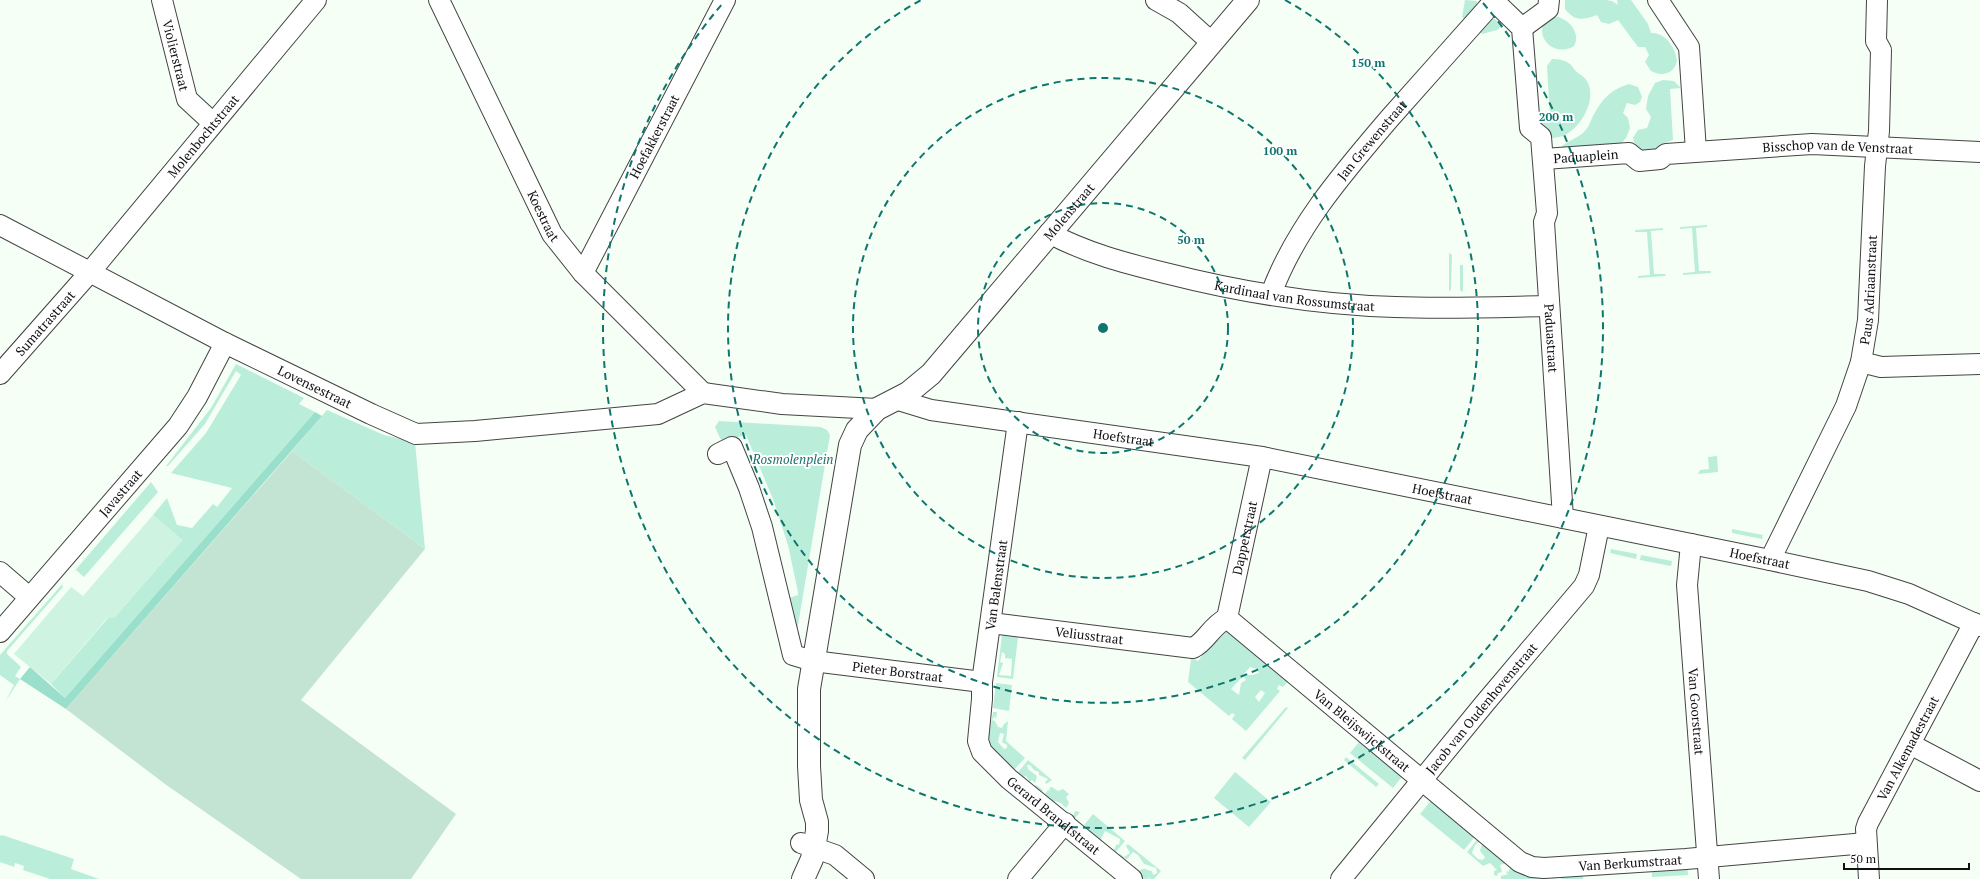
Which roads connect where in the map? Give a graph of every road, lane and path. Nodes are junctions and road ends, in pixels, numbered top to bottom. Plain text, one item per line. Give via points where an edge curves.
1 (162, 0) edge
2 (316, 0) edge
3 (439, 0) edge
4 (725, 0) edge
5 (1156, 0) edge
6 (1248, 0) edge
7 (1494, 0) edge
8 (1549, 0) edge
9 (1658, 0) edge
10 (1877, 0) edge
11 (1522, 28) junction
12 (1211, 42) junction
13 (213, 123) junction
14 (1878, 146) junction
15 (1696, 151) junction
16 (1980, 152) edge
17 (1544, 159) junction
18 (0, 225) edge
19 (1049, 233) junction
20 (90, 272) junction
21 (583, 273) junction
22 (1271, 294) junction
23 (1549, 306) junction
24 (225, 343) junction
25 (1861, 362) junction
26 (1980, 364) edge
27 (0, 374) edge
28 (702, 393) junction
29 (886, 404) junction
30 (1018, 422) junction
31 (718, 454) dead end
32 (1262, 457) junction
33 (1563, 518) junction
34 (1599, 526) junction
35 (1691, 544) junction
36 (1770, 560) junction
37 (0, 572) edge
38 (29, 597) junction
39 (1227, 618) junction
40 (991, 623) junction
41 (1977, 624) edge
42 (0, 632) edge
43 (813, 661) junction
44 (982, 682) junction
45 (1910, 744) junction
46 (980, 748) joint
47 (1416, 775) junction
48 (1980, 781) edge
49 (1064, 823) junction
50 (1866, 843) junction
51 (808, 846) junction
52 (1707, 856) junction
53 (788, 879) edge
54 (803, 879) edge
55 (864, 879) edge
56 (1018, 879) edge
57 (1132, 879) edge
58 (1341, 879) edge
59 (1710, 879) edge
60 (1869, 879) edge

1 - 13 street, Violierstraat via 187,99
2 - 13 street, Molenbochtstraat
3 - 21 street, Koestraat via 552,234
4 - 21 street, Hoefakkerstraat
5 - 12 street via 1179,13
6 - 12 street, Molenstraat
7 - 11 street
7 - 22 street, Jan Grewenstraat via 1331,188 1300,235
8 - 11 street via 1548,9
9 - 15 street via 1689,47
10 - 14 street, Paus Adriaanstraat via 1876,41 1881,50
11 - 17 street, Paduaplein via 1530,128 1541,136
12 - 19 street, Molenstraat
13 - 20 street, Molenbochtstraat
14 - 15 street, Bisschop van de Venstraat via 1812,144
14 - 16 street, Bisschop van de Venstraat
14 - 25 street, Paus Adriaanstraat via 1874,166 1868,320
15 - 17 street, Paduaplein via 1666,154 1660,159 1639,161 1629,153
17 - 23 street, Paduastraat via 1547,213 1544,222
18 - 20 street, Lovensestraat
19 - 22 street, Kardinaal van Rossumstraat via 1075,247 1131,264 1199,282
19 - 29 street, Molenstraat via 931,374 908,393
20 - 24 street, Lovensestraat
20 - 27 street, Sumatrastraat
21 - 28 street, Koestraat
22 - 23 street, Kardinaal van Rossumstraat via 1308,300 1395,307
23 - 33 street, Paduastraat
24 - 28 street, Lovensestraat via 416,434 658,414
24 - 38 street, Javastraat via 197,397 178,426
25 - 26 street via 1881,367
25 - 36 street, Paus Adriaanstraat via 1846,406
28 - 29 street via 782,404
29 - 30 street, Hoefstraat
29 - 43 street via 858,430 850,445
30 - 32 street, Hoefstraat
30 - 40 street, Van Balenstraat
31 - 43 street via 732,447 749,488 762,527 793,655
32 - 33 street, Hoefstraat
32 - 39 street, Dapperstraat
33 - 34 street, Hoefstraat
34 - 35 street, Hoefstraat
34 - 47 street, Jacob van Oudenhovenstraat via 1590,575 1584,586 1485,703
35 - 36 street, Hoefstraat
35 - 52 street, Van Goorstraat via 1687,585
36 - 41 street, Hoefstraat via 1868,580
37 - 38 street
38 - 42 street, Javastraat
39 - 40 street, Veliusstraat via 1217,623 1196,646 1189,648
39 - 47 street, Van Bleijswijckstraat
40 - 44 street, Van Balenstraat
41 - 45 street, Van Alkemadestraat
43 - 44 street, Pieter Borstraat
43 - 51 street via 808,704 811,800 818,822
44 - 46 street, Van Balenstraat via 978,735
45 - 48 street
45 - 50 street, Van Alkemadestraat via 1868,823
46 - 49 street, Gerard Brandtstraat via 1009,779
47 - 52 street, Van Berkumstraat via 1520,862 1532,866 1544,868
47 - 58 street, Jacob van Oudenhovenstraat
49 - 56 street
49 - 57 street, Gerard Brandtstraat
50 - 52 street, Van Berkumstraat
50 - 60 street, Van Alkemadestraat
51 - 53 street
51 - 54 street
51 - 55 street via 836,855
52 - 59 street, Van Goorstraat

